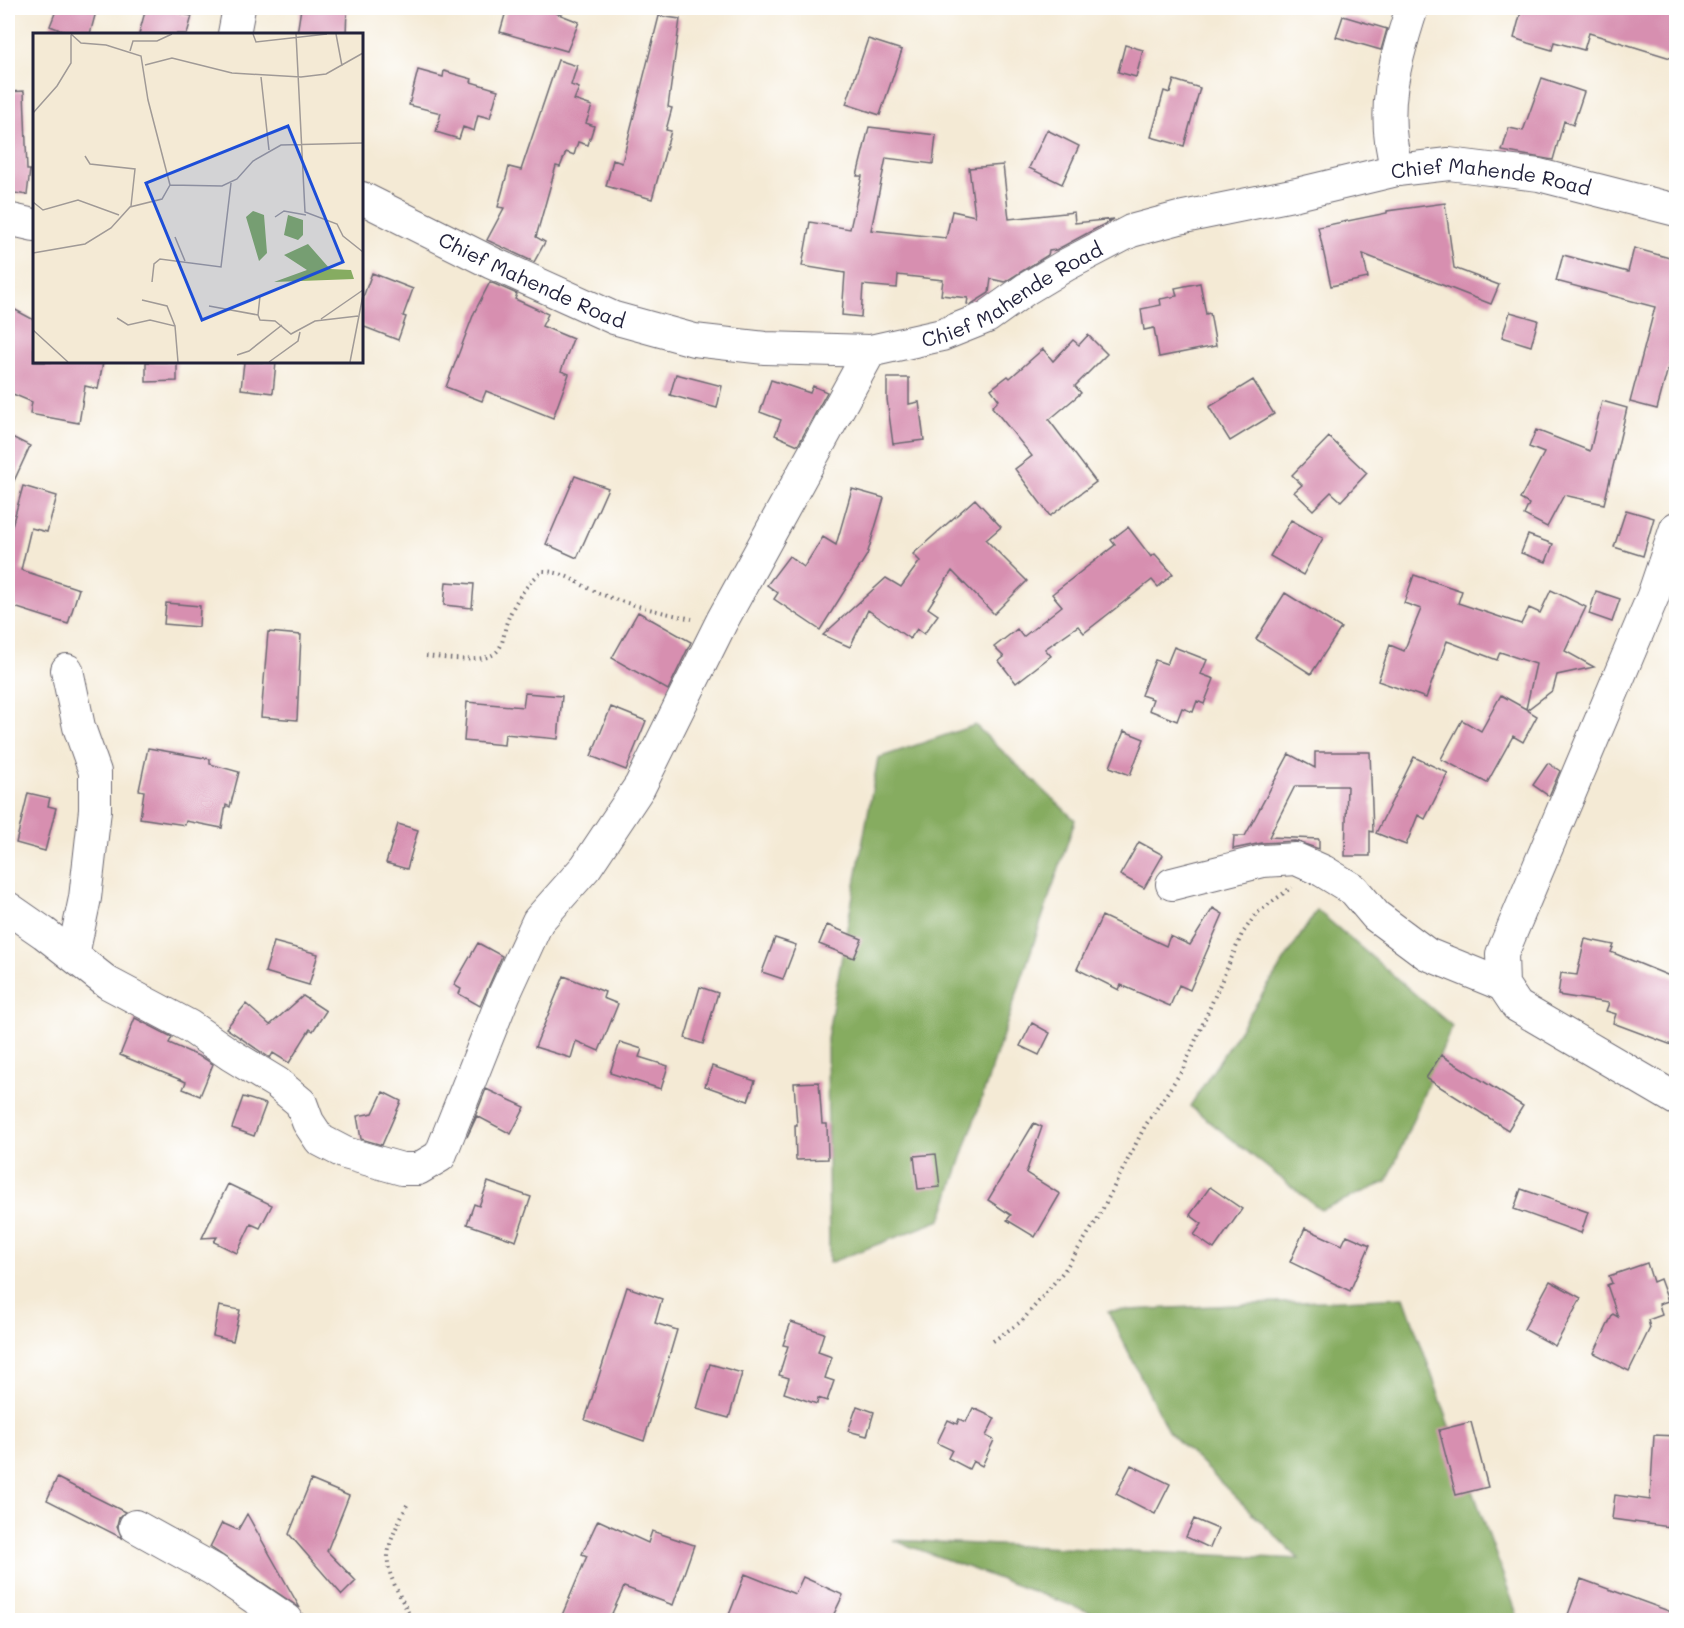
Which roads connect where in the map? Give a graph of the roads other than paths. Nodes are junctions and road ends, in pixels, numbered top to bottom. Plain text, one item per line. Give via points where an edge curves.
1 (239, 8) edge
2 (1412, 8) edge
3 (234, 33) edge
4 (1396, 170) junction
5 (363, 198) edge
6 (1677, 210) edge
7 (8, 219) edge
8 (33, 225) edge
9 (870, 351) junction
10 (1677, 528) edge
11 (67, 670) dead end
12 (1172, 884) dead end
13 (8, 908) edge
14 (73, 955) junction
15 (1503, 985) junction
16 (1677, 1099) edge
17 (135, 1526) dead end
18 (287, 1620) edge

1 - 3 street
2 - 4 street via 1395,63 1389,104 1389,144
4 - 6 street, Chief Mahende Road via 1449,164 1539,175
4 - 9 street, Chief Mahende Road via 1131,231 1066,265 987,317 942,335
5 - 9 street, Chief Mahende Road via 614,318 694,340 765,348
7 - 8 street
9 - 14 street via 722,621 639,786 586,867 538,921 440,1156 418,1170 402,1169 345,1153 320,1140 301,1103 277,1083 189,1026 108,983
10 - 15 street via 1648,607 1502,954
11 - 14 street via 79,727 95,771 95,810 86,887
12 - 15 street via 1263,861 1296,859 1353,890 1376,916 1427,954
13 - 14 street
15 - 16 street via 1517,1006
17 - 18 street via 214,1570

